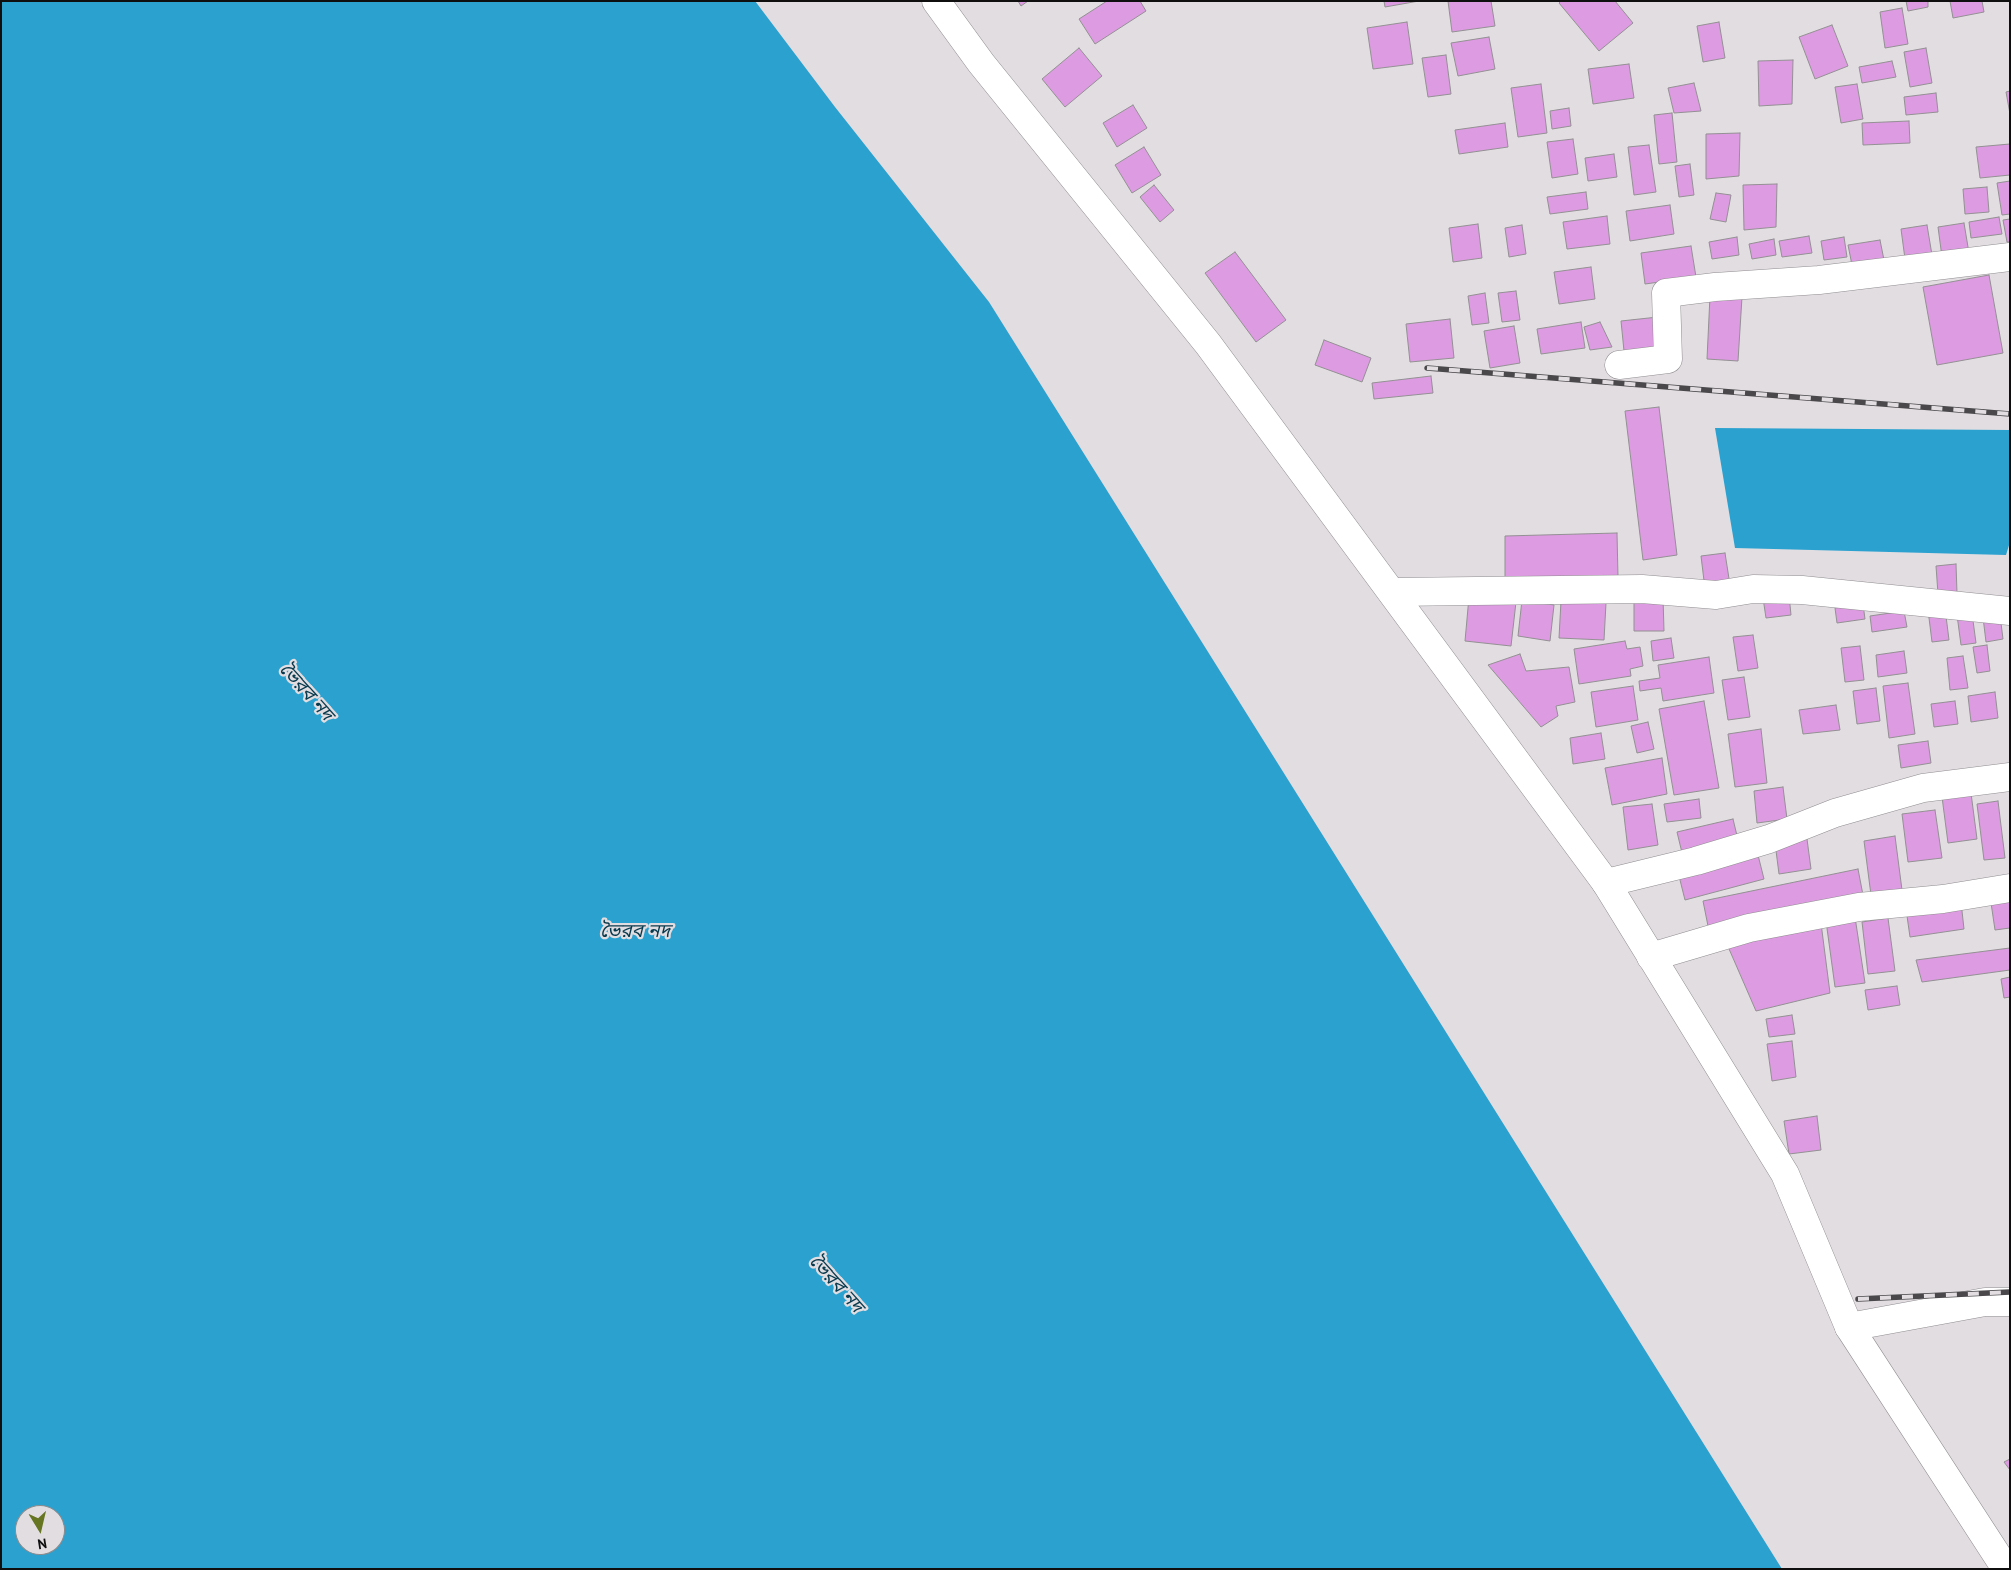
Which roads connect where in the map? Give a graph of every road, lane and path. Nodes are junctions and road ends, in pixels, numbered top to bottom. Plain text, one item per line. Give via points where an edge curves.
1 (936, 1) edge
2 (2010, 257) edge
3 (1619, 365) dead end
4 (1392, 592) junction
5 (2010, 611) edge
6 (2010, 777) edge
7 (1606, 883) junction
8 (2010, 888) edge
9 (1651, 957) junction
10 (2010, 1302) edge
11 (1849, 1327) junction
12 (2006, 1569) edge

1 - 4 street via 980,63 1208,344
2 - 3 street via 1819,280 1666,293 1668,359
4 - 5 street via 1642,588 1716,595 1753,589 1802,590
4 - 7 street
6 - 7 street via 1922,788 1835,813 1769,839
7 - 9 street
8 - 9 street via 1943,899 1859,907 1758,926
9 - 11 street via 1785,1174
10 - 11 street via 1985,1302
11 - 12 street

